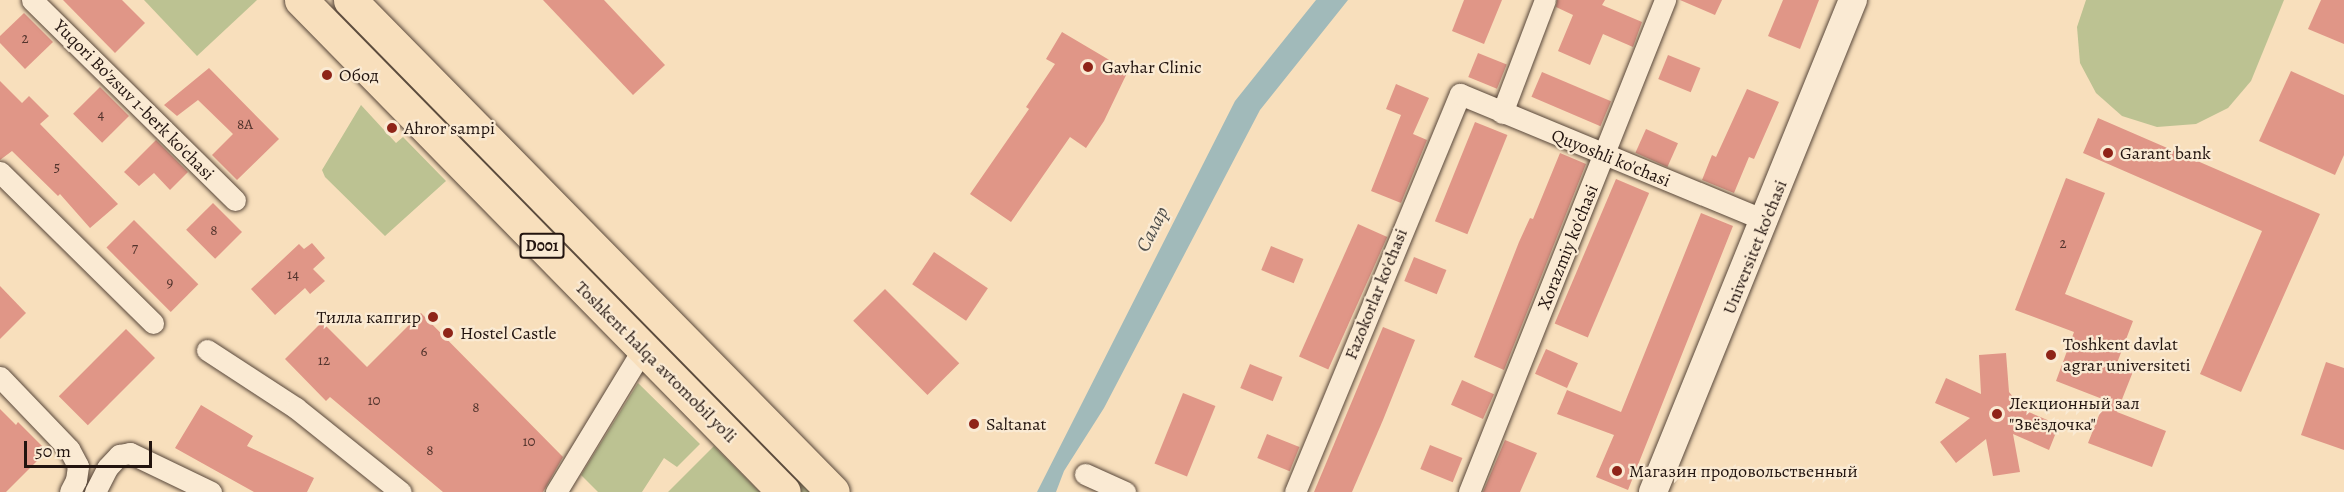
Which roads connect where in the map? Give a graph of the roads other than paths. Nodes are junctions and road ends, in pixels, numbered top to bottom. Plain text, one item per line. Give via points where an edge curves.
1 (32, 0) edge
2 (350, 0) edge
3 (1545, 0) edge
4 (1665, 0) edge
5 (1853, 0) edge
6 (308, 3) edge
7 (1457, 95) joint
8 (1502, 113) junction
9 (1605, 156) junction
10 (0, 172) edge
11 (235, 200) dead end
12 (1766, 220) junction
13 (153, 323) dead end
14 (643, 349) junction
15 (207, 350) dead end
16 (0, 377) edge
17 (1085, 474) dead end
18 (70, 492) edge
19 (95, 492) edge
20 (210, 492) edge
21 (400, 492) edge
22 (556, 492) edge
23 (784, 492) edge
24 (833, 492) edge
25 (1125, 492) edge
26 (1295, 492) edge
27 (1469, 492) edge
28 (1653, 492) edge

1 - 11 street, Yuqori Bo'zsuv 1-berk ko'chasi
2 - 24 highway, Toshkent halqa avtomobil yo'li / D001
3 - 8 street
4 - 9 street, Xorazmiy ko'chasi
5 - 12 main road, Universitet ko'chasi
6 - 14 highway, Toshkent halqa avtomobil yo'li / D001
7 - 8 street, Quyoshli ko'chasi
7 - 26 street, Fazokorlar ko'chasi
8 - 9 street, Quyoshli ko'chasi
9 - 12 street, Quyoshli ko'chasi
9 - 27 street, Xorazmiy ko'chasi
10 - 13 street
12 - 28 main road, Universitet ko'chasi
14 - 22 street
14 - 23 highway, Toshkent halqa avtomobil yo'li / D001
15 - 21 street via 296,408
16 - 18 street via 69,449 78,466
17 - 25 street
19 - 20 street via 107,468 119,455 130,453

